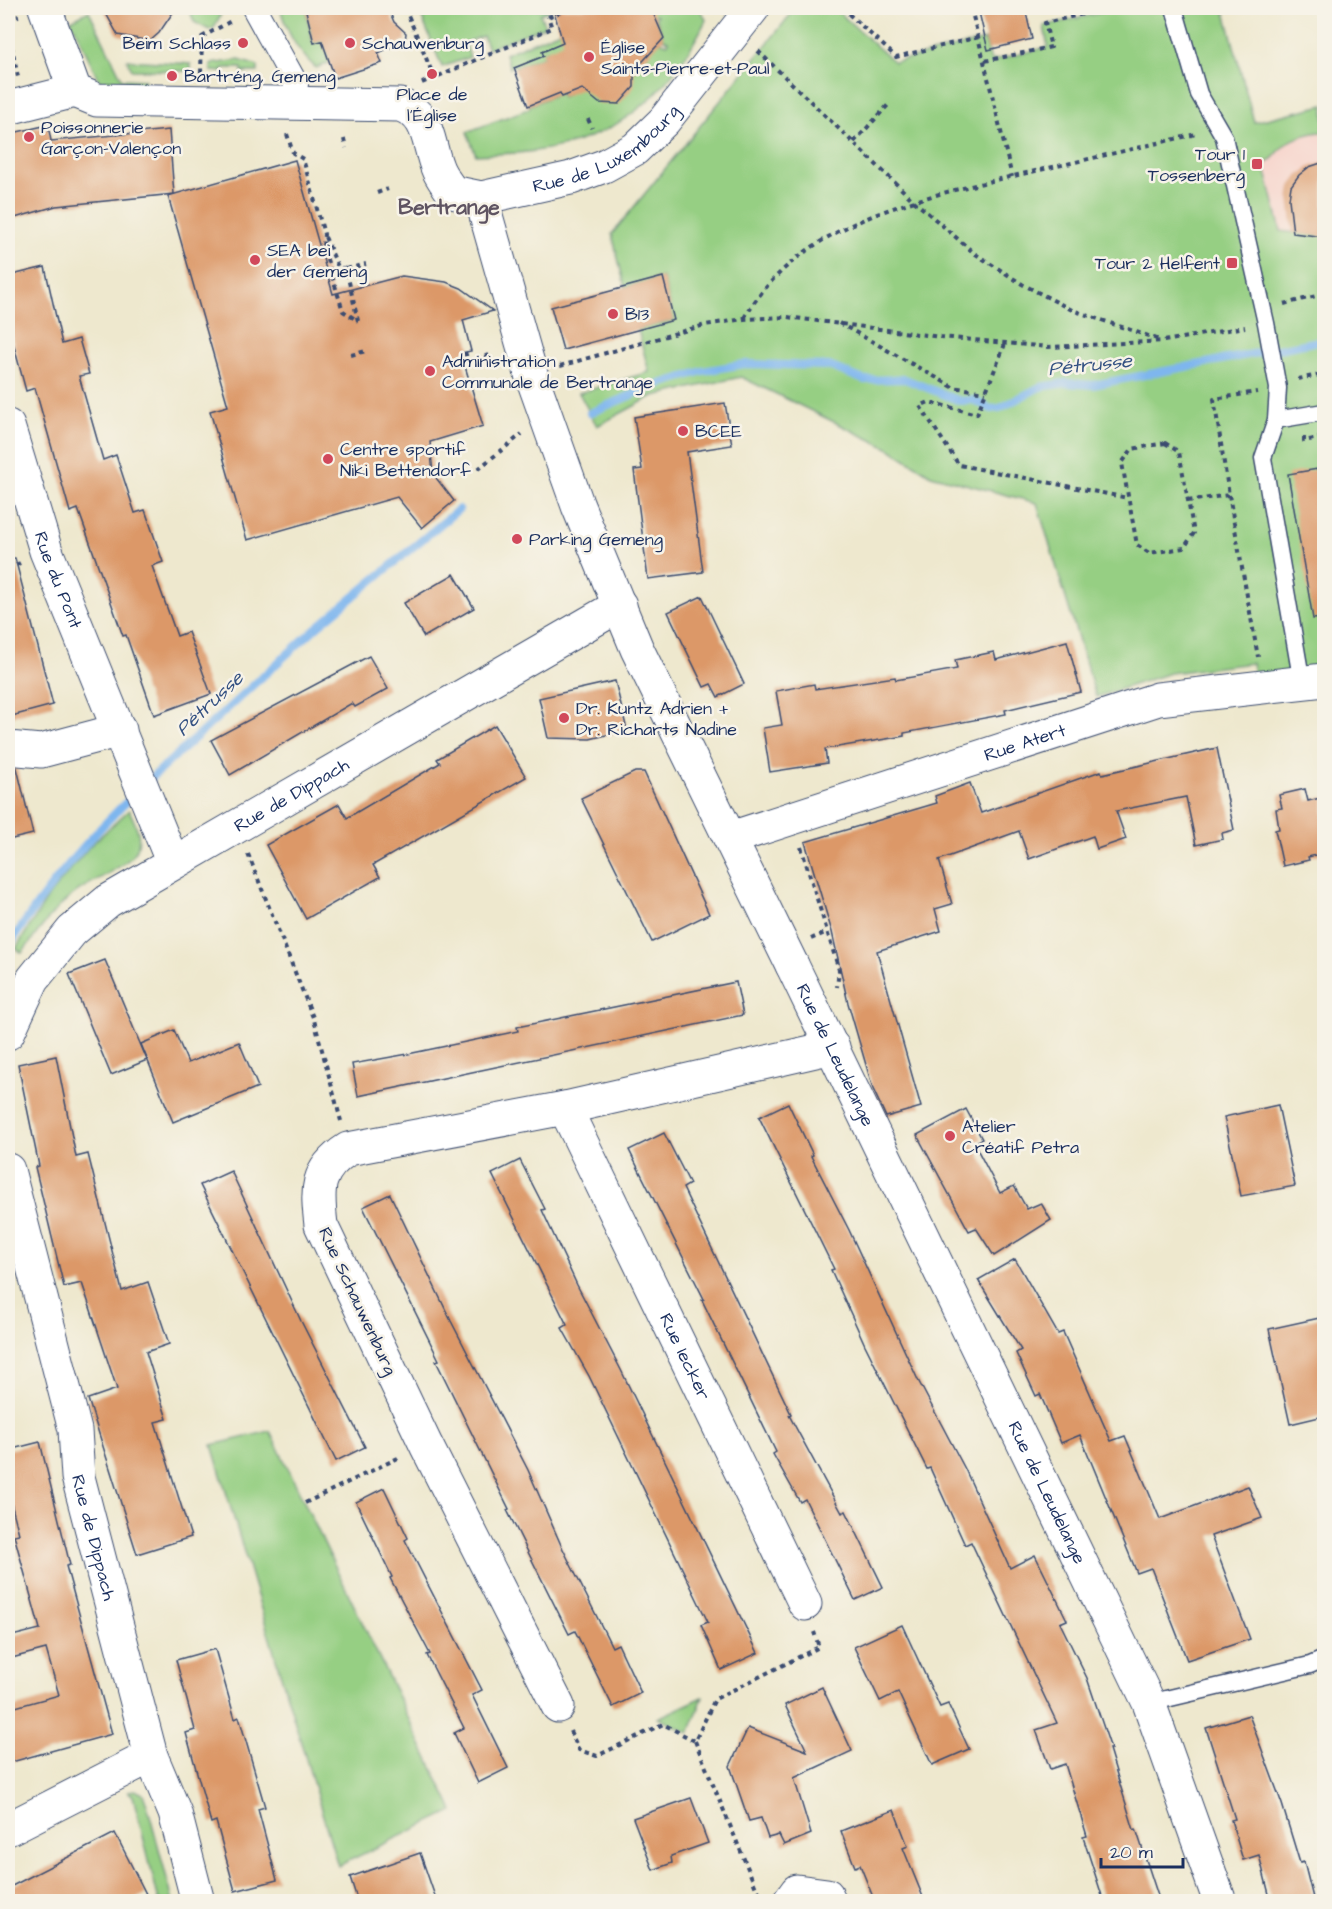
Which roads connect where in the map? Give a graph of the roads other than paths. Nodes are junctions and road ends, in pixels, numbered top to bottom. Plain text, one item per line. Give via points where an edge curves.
1 (45, 8) edge
2 (254, 8) edge
3 (1174, 8) edge
4 (744, 19) edge
5 (296, 84) dead end
6 (86, 95) junction
7 (15, 106) edge
8 (481, 198) junction
9 (1324, 412) edge
10 (1276, 420) junction
11 (8, 426) edge
12 (620, 605) junction
13 (1313, 681) edge
14 (120, 730) junction
15 (8, 748) edge
16 (731, 838) junction
17 (172, 861) junction
18 (8, 1033) edge
19 (832, 1047) junction
20 (564, 1108) junction
21 (8, 1170) edge
22 (805, 1604) road end
23 (1324, 1659) edge
24 (1149, 1703) junction
25 (558, 1706) road end
26 (151, 1756) junction
27 (8, 1829) edge
28 (198, 1902) edge
29 (789, 1902) edge
30 (829, 1902) edge
31 (1220, 1902) edge

1 - 6 street
2 - 5 street
3 - 10 lane via 1198,94 1224,137 1277,385
4 - 8 street, Rue de Luxembourg via 663,121 635,149 571,178
6 - 7 street
6 - 8 street via 400,105 415,110 424,125 438,171 452,192
8 - 12 street, Rue de Leudelange via 531,374 578,506
9 - 10 lane
10 - 13 lane via 1263,458
11 - 14 street, Rue du Pont via 46,551
12 - 16 street, Rue de Leudelange via 637,649
12 - 17 street, Rue de Dippach via 236,829
13 - 16 street, Rue Atert via 1158,699
14 - 15 street via 41,751
14 - 17 street, Rue du Pont
16 - 19 street, Rue de Leudelange
17 - 18 street, Rue de Dippach via 108,901 72,931 33,979
19 - 20 street
19 - 24 street, Rue de Leudelange
20 - 22 street, Rue Iecker
20 - 25 street, Rue Schauwenburg via 348,1149 334,1158 317,1187 321,1225 426,1445
21 - 26 street, Rue de Dippach via 75,1430 78,1477
23 - 24 lane
24 - 31 street, Rue de Leudelange
26 - 27 street
26 - 28 street, Rue de Dippach via 175,1814
29 - 30 street via 797,1891 827,1895

